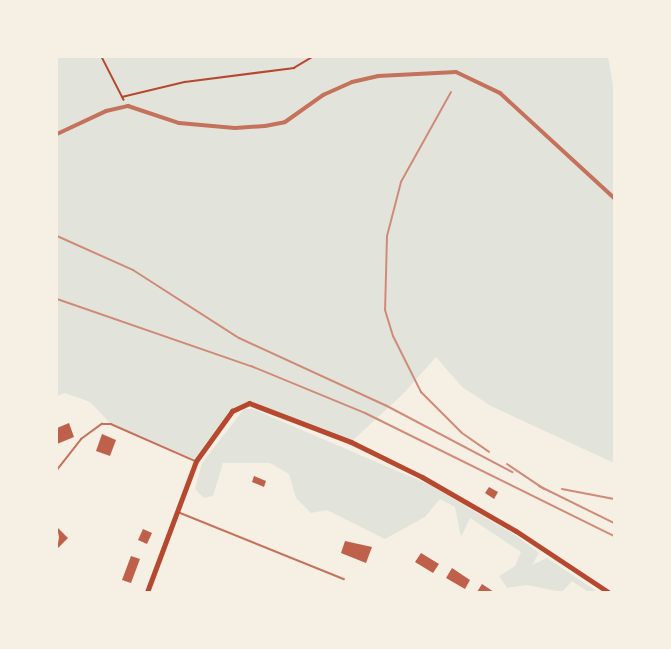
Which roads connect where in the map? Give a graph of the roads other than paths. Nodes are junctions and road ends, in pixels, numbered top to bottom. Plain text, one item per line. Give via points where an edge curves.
1 (57, 134) edge
2 (614, 198) edge
3 (196, 461) junction
4 (57, 470) edge
5 (177, 512) junction
6 (344, 579) dead end
7 (147, 592) edge
8 (608, 592) edge

1 - 2 street via 106,111 128,106 179,123 265,126 285,122 323,95 352,82 378,76 456,72 500,93
3 - 4 lane via 111,424 102,424 81,439
3 - 5 main road
3 - 8 main road via 232,411 257,404 422,477 516,531
5 - 6 lane
5 - 7 main road

